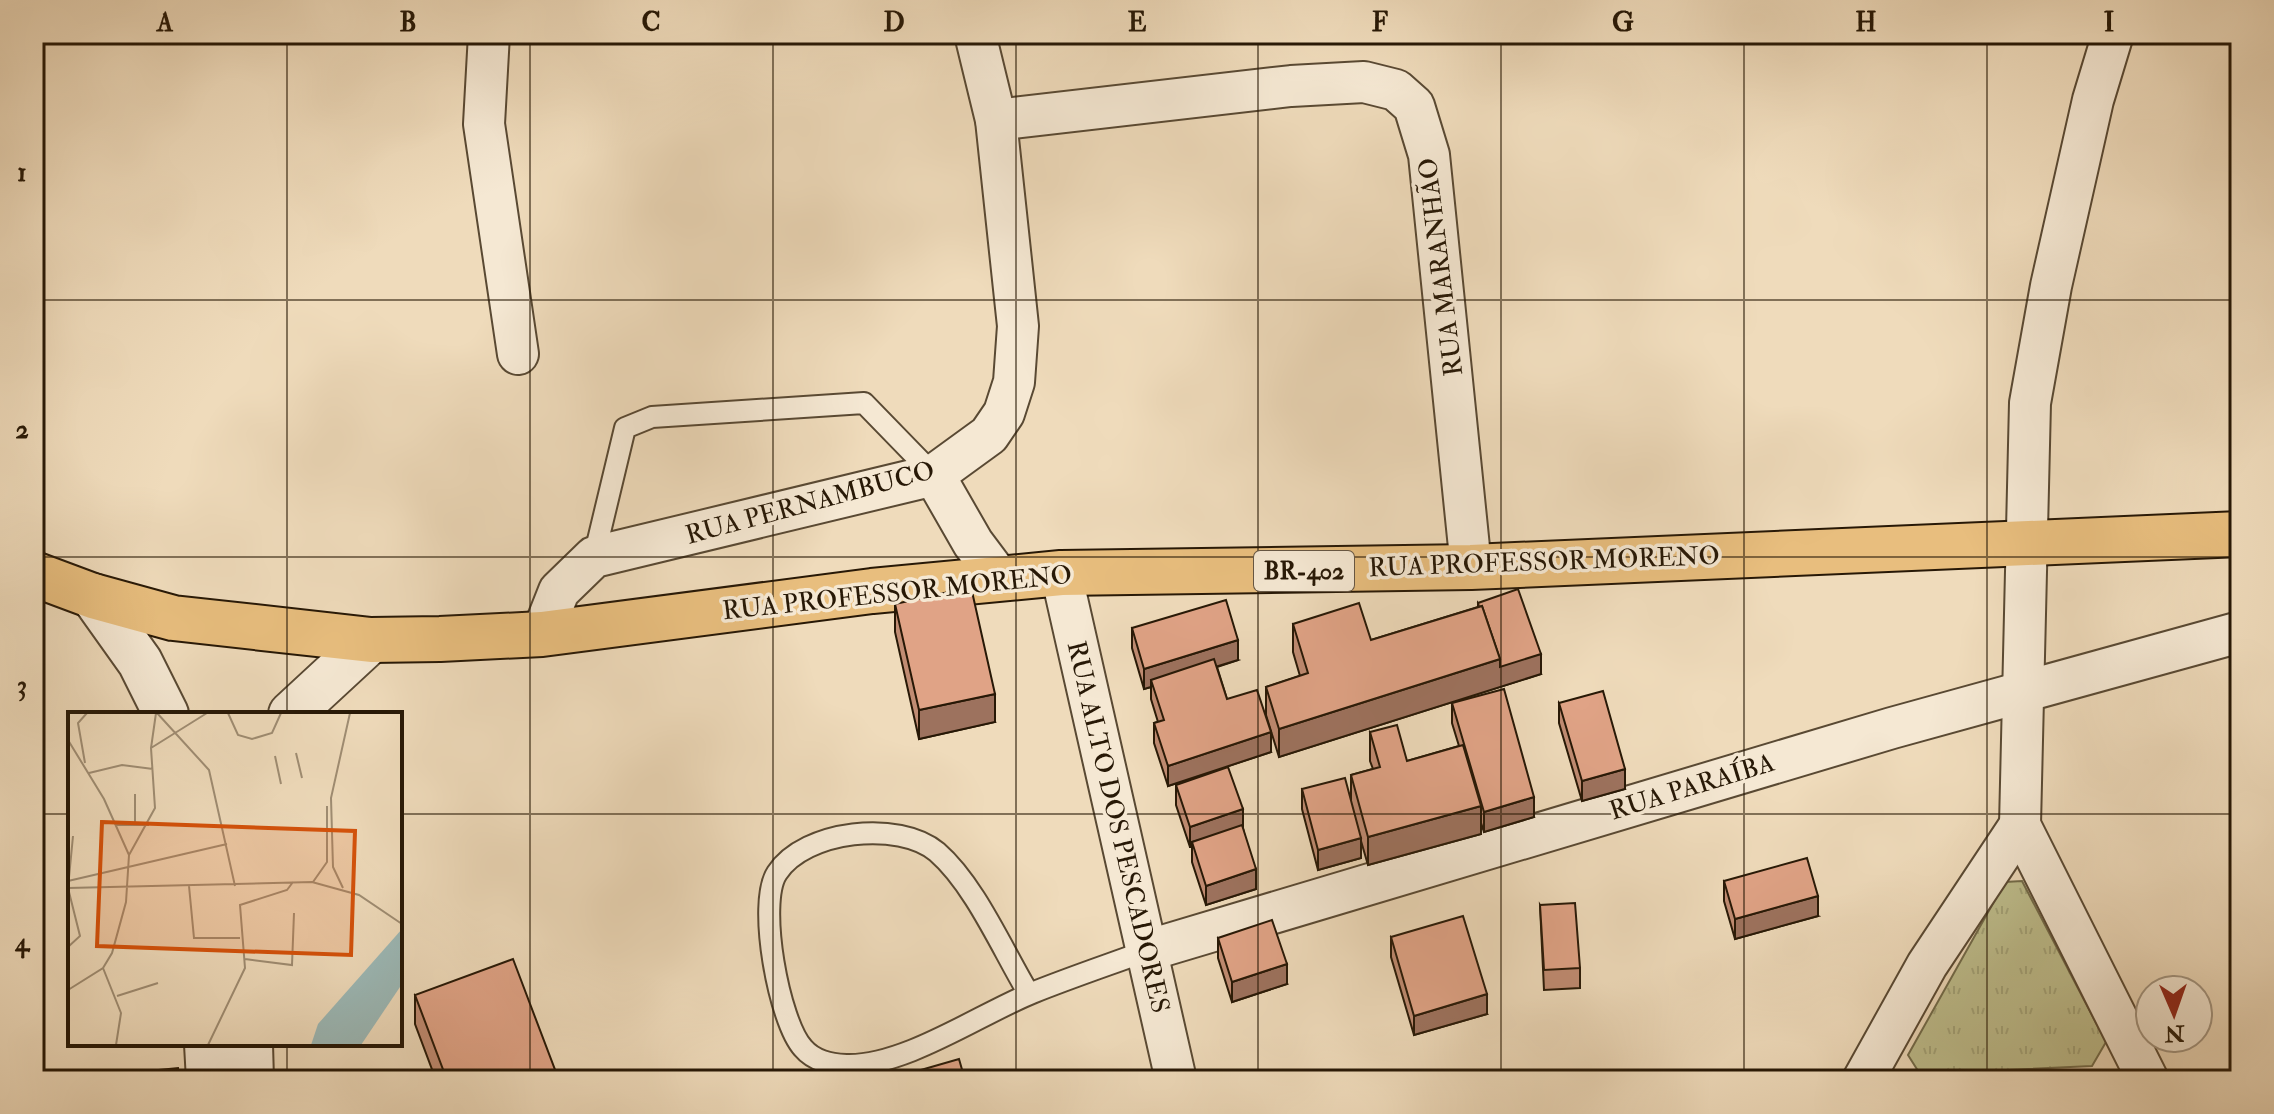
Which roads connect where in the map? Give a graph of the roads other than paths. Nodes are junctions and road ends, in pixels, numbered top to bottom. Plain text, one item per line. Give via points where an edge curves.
1 (489, 34) edge
2 (975, 34) edge
3 (2113, 34) edge
4 (996, 120) junction
5 (518, 354) dead end
6 (934, 475) junction
7 (2240, 534) edge
8 (2024, 542) junction
9 (594, 557) junction
10 (1471, 567) junction
11 (1061, 573) junction
12 (34, 574) edge
13 (1000, 579) junction
14 (93, 596) junction
15 (2240, 632) edge
16 (542, 634) junction
17 (371, 640) junction
18 (2023, 694) junction
19 (165, 712) edge
20 (293, 712) edge
21 (2020, 825) junction
22 (1146, 951) junction
23 (1029, 994) junction
24 (207, 1046) edge
25 (250, 1046) edge
26 (209, 1080) edge
27 (251, 1080) edge
28 (1176, 1080) edge
29 (1863, 1080) edge
30 (2148, 1080) edge

1 - 5 street via 484,124
2 - 4 street, RUA PERNAMBUCO
3 - 8 street via 2079,162 2033,388
4 - 6 street, RUA PERNAMBUCO via 1018,326 1014,382 1004,413 989,435
4 - 10 street, RUA MARANHÃO via 1364,82 1396,90 1414,106 1429,155
6 - 9 street, RUA PERNAMBUCO
6 - 9 lane via 864,403 652,417 625,428
6 - 13 street
7 - 8 highway, RUA PROFESSOR MORENO / BR-402
8 - 10 highway, RUA PROFESSOR MORENO / BR-402
8 - 18 street
9 - 16 street via 559,591
10 - 11 highway, RUA PROFESSOR MORENO / BR-402
11 - 13 highway, RUA PROFESSOR MORENO / BR-402
11 - 22 street, RUA ALTO DOS PESCADORES
12 - 14 highway, BR-402
13 - 16 highway, RUA PROFESSOR MORENO / BR-402
14 - 17 highway, BR-402 via 173,618
14 - 19 street via 140,662
15 - 18 street, RUA PARAÍBA
16 - 17 highway, RUA PROFESSOR MORENO / BR-402
17 - 20 street
18 - 21 street
18 - 22 street, RUA PARAÍBA via 1892,728
21 - 29 street via 1927,965
21 - 30 street
22 - 23 lane
22 - 28 street, RUA ALTO DOS PESCADORES
23 - 23 lane via 960,878 922,842 870,830 827,840 777,872 770,894 773,962 786,1016 802,1047 822,1062 850,1065 918,1047
24 - 26 street
25 - 27 street

